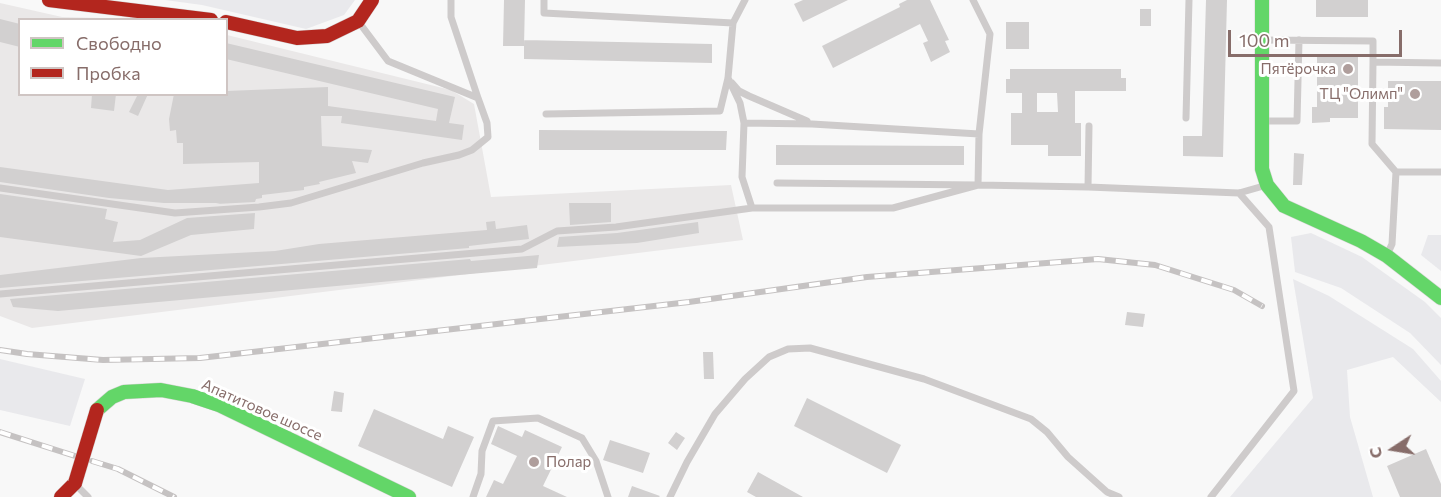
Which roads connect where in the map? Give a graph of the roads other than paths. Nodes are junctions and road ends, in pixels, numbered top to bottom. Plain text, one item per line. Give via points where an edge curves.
1 (49, 0) edge
2 (372, 0) edge
3 (451, 0) edge
4 (544, 0) edge
5 (745, 0) edge
6 (973, 0) edge
7 (1189, 0) edge
8 (1262, 0) edge
9 (195, 18) edge
10 (358, 21) junction
11 (228, 22) edge
12 (733, 23) junction
13 (1261, 40) junction
14 (1299, 40) junction
15 (1373, 62) junction
16 (1441, 63) edge
17 (728, 78) junction
18 (478, 99) junction
19 (546, 114) dead end
20 (1186, 118) dead end
21 (1262, 122) junction
22 (744, 123) junction
23 (812, 124) junction
24 (1089, 126) dead end
25 (980, 134) junction
26 (1396, 172) junction
27 (1441, 172) edge
28 (777, 183) dead end
29 (978, 185) junction
30 (1267, 185) junction
31 (1089, 187) junction
32 (0, 188) edge
33 (1239, 193) junction
34 (752, 208) junction
35 (1387, 256) junction
36 (0, 294) edge
37 (1441, 298) edge
38 (75, 483) junction
39 (61, 497) edge
40 (88, 497) edge
41 (409, 497) edge
42 (473, 497) edge
43 (608, 497) edge
44 (670, 497) edge
45 (1119, 497) edge
46 (1211, 497) edge

1 - 9 street
2 - 10 street
3 - 18 lane via 452,16
4 - 12 lane via 544,13
5 - 12 lane
6 - 25 lane via 990,34
7 - 20 lane
8 - 13 street
10 - 11 street via 327,36 297,38
10 - 18 lane via 388,61
12 - 17 lane
13 - 14 lane
13 - 21 street
14 - 15 lane via 1373,41
14 - 21 lane via 1297,122
15 - 16 lane
15 - 26 lane via 1372,144
17 - 19 lane via 720,111
17 - 22 lane
17 - 23 lane via 739,91
18 - 32 lane via 488,137 472,150 291,203 175,213
21 - 30 street via 1262,169
22 - 23 lane
22 - 34 lane via 742,177
23 - 25 lane
24 - 31 lane
25 - 29 lane
26 - 27 lane
26 - 35 lane via 1392,244
28 - 29 lane
29 - 31 lane
29 - 34 lane via 893,208
30 - 33 lane
30 - 35 street via 1284,206
31 - 33 lane
33 - 46 lane via 1269,227 1294,391
34 - 36 lane via 557,231 522,249
35 - 37 street
38 - 39 street
38 - 40 lane
38 - 41 street, Апатитовое шоссе, bridge via 97,410 124,392 161,390 219,405
42 - 43 lane via 481,474 482,451 493,421 538,418 582,438 596,461
44 - 45 lane via 716,414 745,379 769,357 788,349 810,348 924,379 1031,418 1068,457 1107,492

